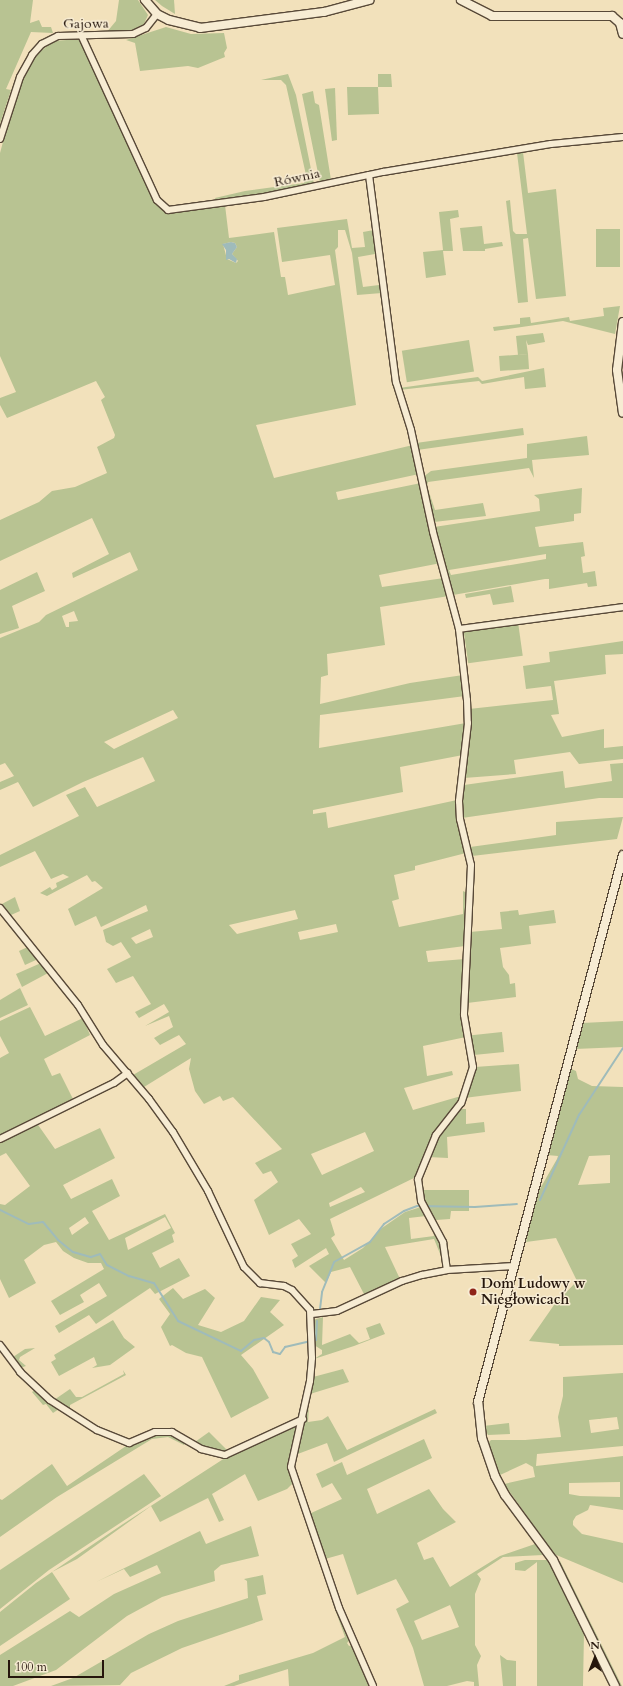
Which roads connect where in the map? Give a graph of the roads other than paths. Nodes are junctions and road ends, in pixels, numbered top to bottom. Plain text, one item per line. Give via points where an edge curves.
1 (146, 0) edge
2 (369, 0) edge
3 (461, 0) edge
4 (157, 14) junction
5 (623, 34) edge
6 (82, 37) junction
7 (1, 130) edge
8 (623, 137) edge
9 (0, 139) edge
10 (369, 175) junction
11 (623, 322) edge
12 (623, 413) edge
13 (623, 607) edge
14 (460, 629) junction
15 (623, 855) edge
16 (0, 908) edge
17 (128, 1074) junction
18 (0, 1139) edge
19 (514, 1266) junction
20 (447, 1270) junction
21 (312, 1314) junction
22 (0, 1345) edge
23 (303, 1419) junction
24 (373, 1686) edge
25 (615, 1686) edge

1 - 4 street
2 - 4 street via 324,12 208,28 187,26
3 - 5 street via 492,16 612,16 620,23
4 - 6 street, Gajowa via 146,28 133,34
6 - 7 street, Gajowa via 55,37 36,50 20,77
6 - 10 street, Równia via 157,200 165,209 177,210 264,197
7 - 9 street, Gajowa
8 - 10 street, Równia via 569,141
10 - 14 street via 397,391 411,430 433,532
11 - 12 street via 617,379
13 - 14 street
14 - 20 street via 468,723 459,801 471,871 464,1015 473,1067 461,1103 436,1135 418,1180 425,1210 443,1242
15 - 19 street
16 - 17 street via 78,1005 103,1045
17 - 18 street
17 - 21 street via 162,1117 188,1156 230,1234 244,1267 260,1283 284,1286 292,1290 305,1302
19 - 20 street
19 - 25 street via 480,1395 482,1440 505,1495 553,1560
20 - 21 street via 402,1281 337,1311
21 - 23 street via 310,1381
22 - 23 street via 20,1372 50,1400 97,1430 129,1443 155,1432 172,1432 201,1449 225,1455
23 - 24 street via 292,1459 294,1480 339,1608

